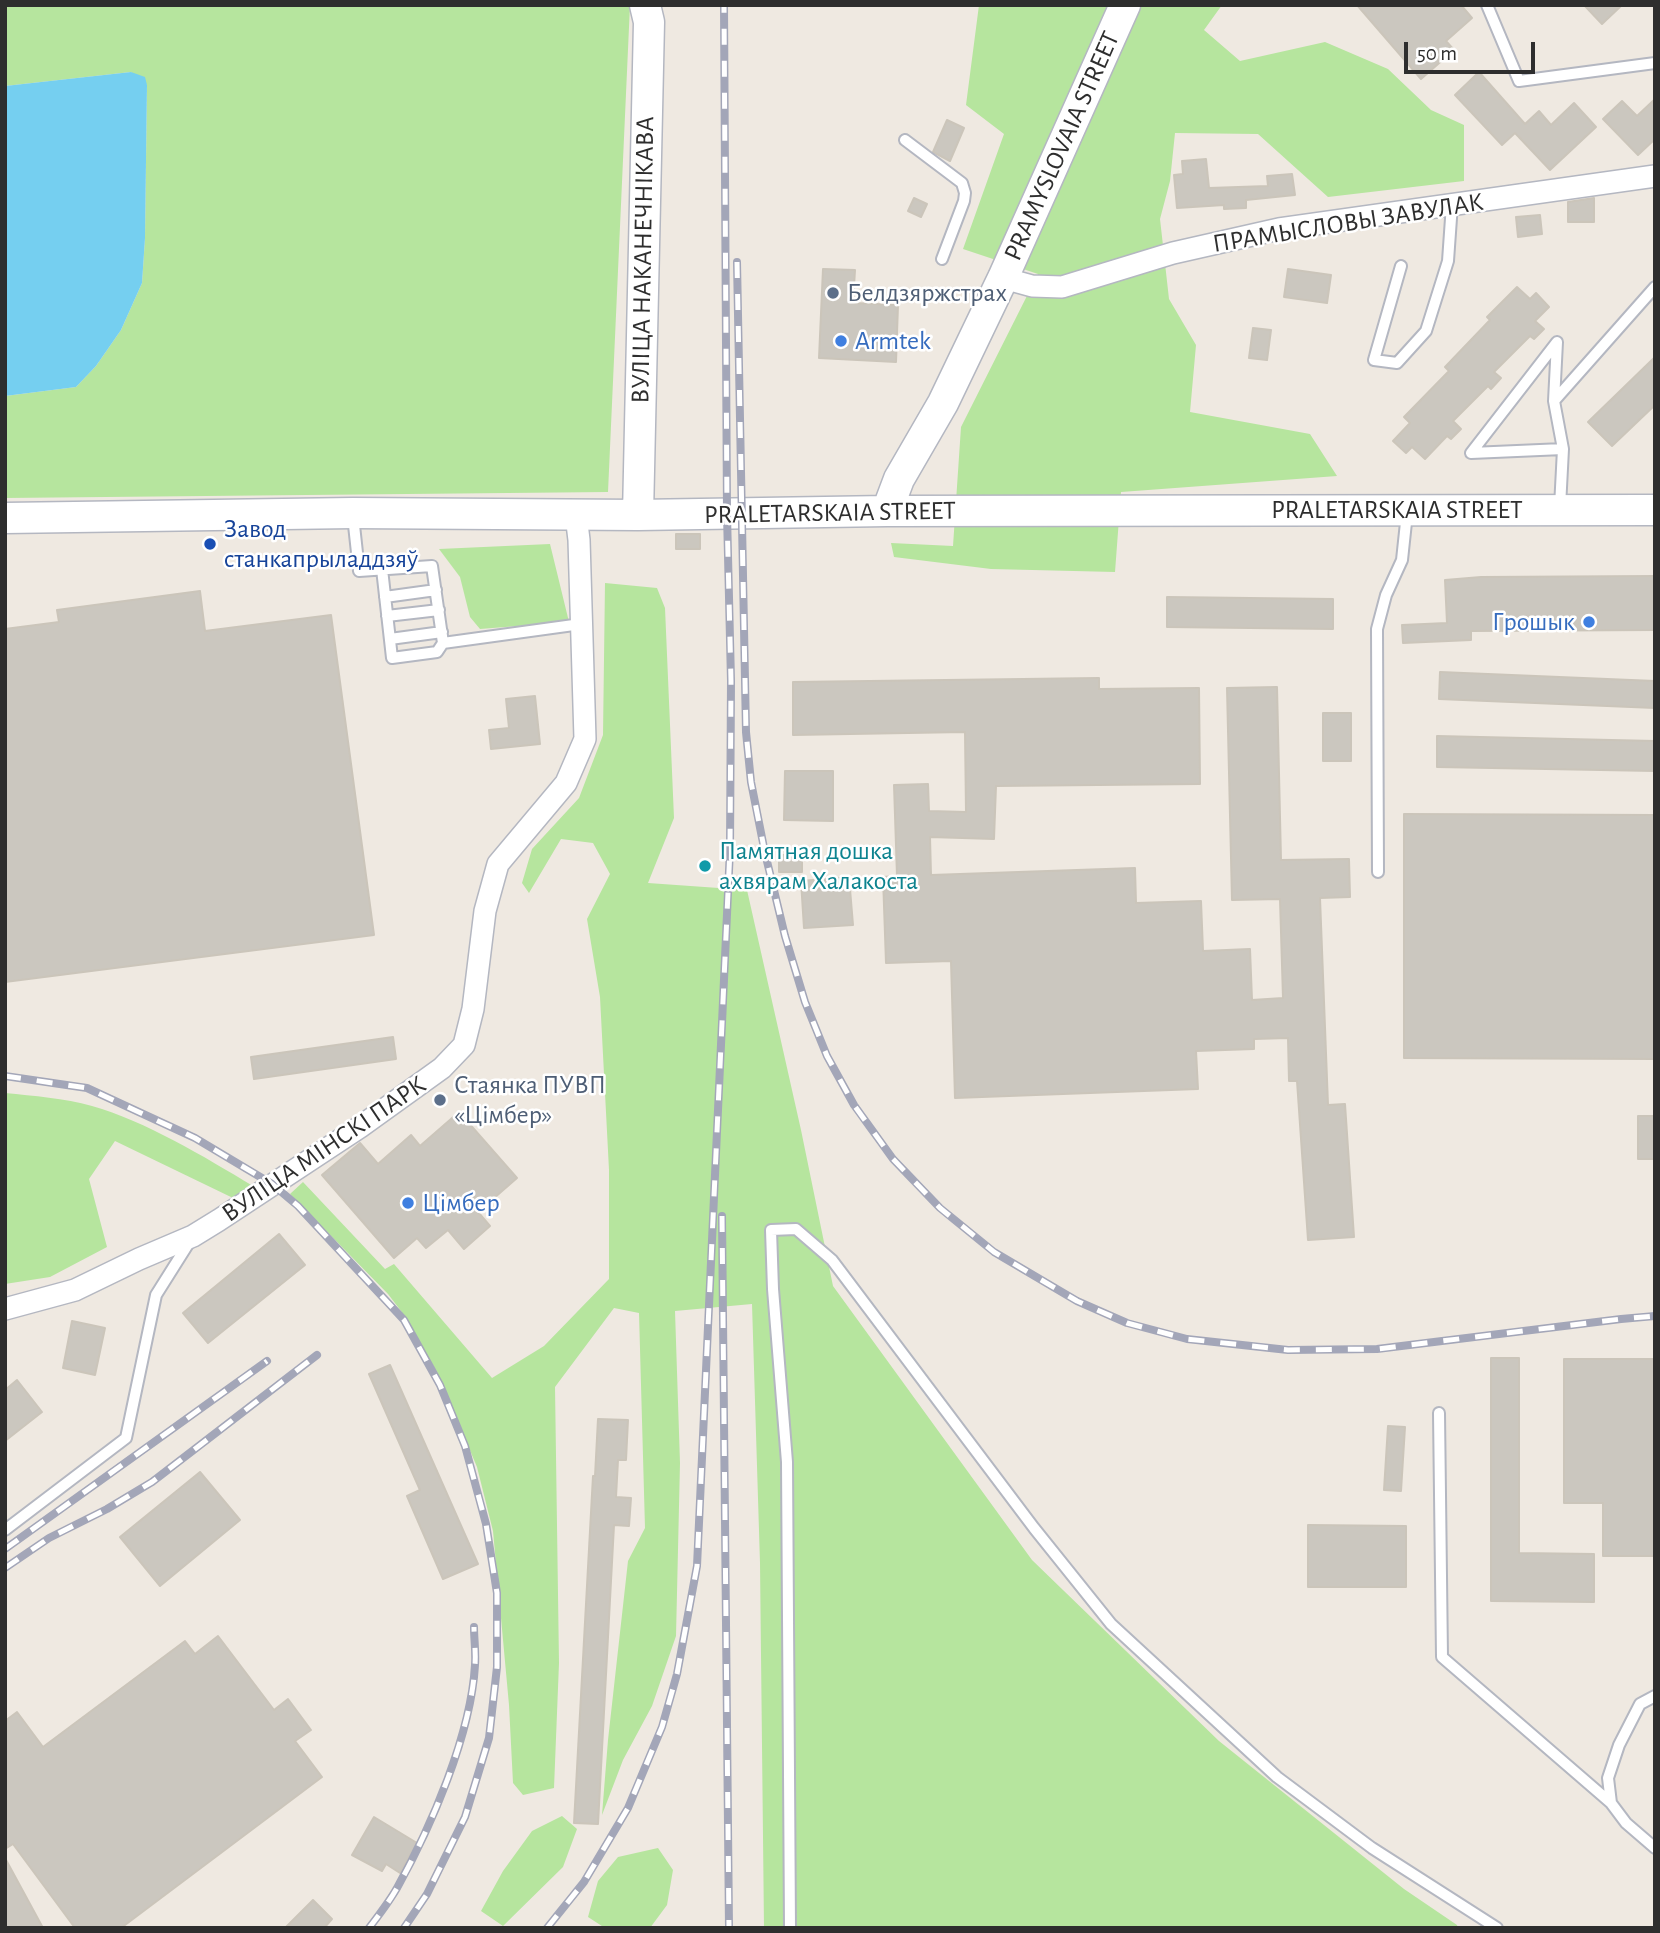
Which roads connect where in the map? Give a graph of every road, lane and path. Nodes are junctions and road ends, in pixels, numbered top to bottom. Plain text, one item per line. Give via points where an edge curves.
1 (645, 5) edge
2 (1125, 5) edge
3 (1487, 5) edge
4 (1655, 63) edge
5 (905, 140) dead end
6 (1655, 176) edge
7 (1452, 204) junction
8 (942, 259) dead end
9 (1401, 265) dead end
10 (1003, 278) junction
11 (1655, 287) edge
12 (1554, 401) junction
13 (1563, 449) junction
14 (1408, 510) junction
15 (1559, 510) junction
16 (1655, 510) edge
17 (887, 511) junction
18 (353, 513) junction
19 (576, 515) junction
20 (638, 515) junction
21 (5, 518) edge
22 (382, 569) junction
23 (436, 590) junction
24 (385, 597) junction
25 (439, 610) junction
26 (387, 616) junction
27 (581, 624) junction
28 (443, 638) junction
29 (390, 639) junction
30 (1378, 872) dead end
31 (193, 1236) junction
32 (5, 1310) edge
33 (1439, 1413) dead end
34 (5, 1530) edge
35 (1655, 1696) edge
36 (1611, 1803) junction
37 (1655, 1848) edge
38 (790, 1928) edge
39 (1497, 1928) edge

1 - 20 main road, ВУЛІЦА НАКАНЕЧНІКАВА via 649,22
2 - 10 main road, PRAMYSLOVAIA STREET
3 - 4 lane via 1519,81
5 - 8 lane via 962,183 964,201
6 - 7 street, ПРАМЫСЛОВЫ ЗАВУЛАК
7 - 9 lane via 1448,261 1426,331 1397,363 1374,360
7 - 10 street, ПРАМЫСЛОВЫ ЗАВУЛАК via 1279,229 1062,286 1032,286
10 - 17 main road, PRAMYSLOVAIA STREET via 943,403 899,479
11 - 12 lane
12 - 13 lane
12 - 13 lane via 1558,342 1471,453
13 - 15 lane
14 - 15 main road, PRALETARSKAIA STREET
14 - 17 main road, PRALETARSKAIA STREET
14 - 30 lane via 1402,560 1377,629
15 - 16 main road, PRALETARSKAIA STREET
17 - 20 main road, PRALETARSKAIA STREET
18 - 19 main road, PRALETARSKAIA STREET
18 - 21 main road, PRALETARSKAIA STREET
18 - 22 lane via 359,571
19 - 20 main road, PRALETARSKAIA STREET
19 - 27 street, ВУЛІЦА МІНСКІ ПАРК
22 - 23 lane via 432,566
22 - 24 lane
23 - 24 lane
23 - 25 lane
24 - 26 lane
25 - 26 lane
25 - 28 lane
26 - 29 lane
27 - 28 lane
27 - 31 street, ВУЛІЦА МІНСКІ ПАРК via 585,739 566,783 498,864 485,911 464,1045 442,1068 367,1121
28 - 29 lane
28 - 29 lane via 437,652 392,658
31 - 32 street, ВУЛІЦА МІНСКІ ПАРК via 75,1290
31 - 34 lane via 156,1295 126,1438
33 - 36 lane via 1442,1657
35 - 36 lane via 1640,1704 1619,1745 1608,1778
36 - 37 lane
38 - 39 lane via 787,1462 771,1230 796,1229 832,1260 1111,1624 1277,1777 1372,1848

